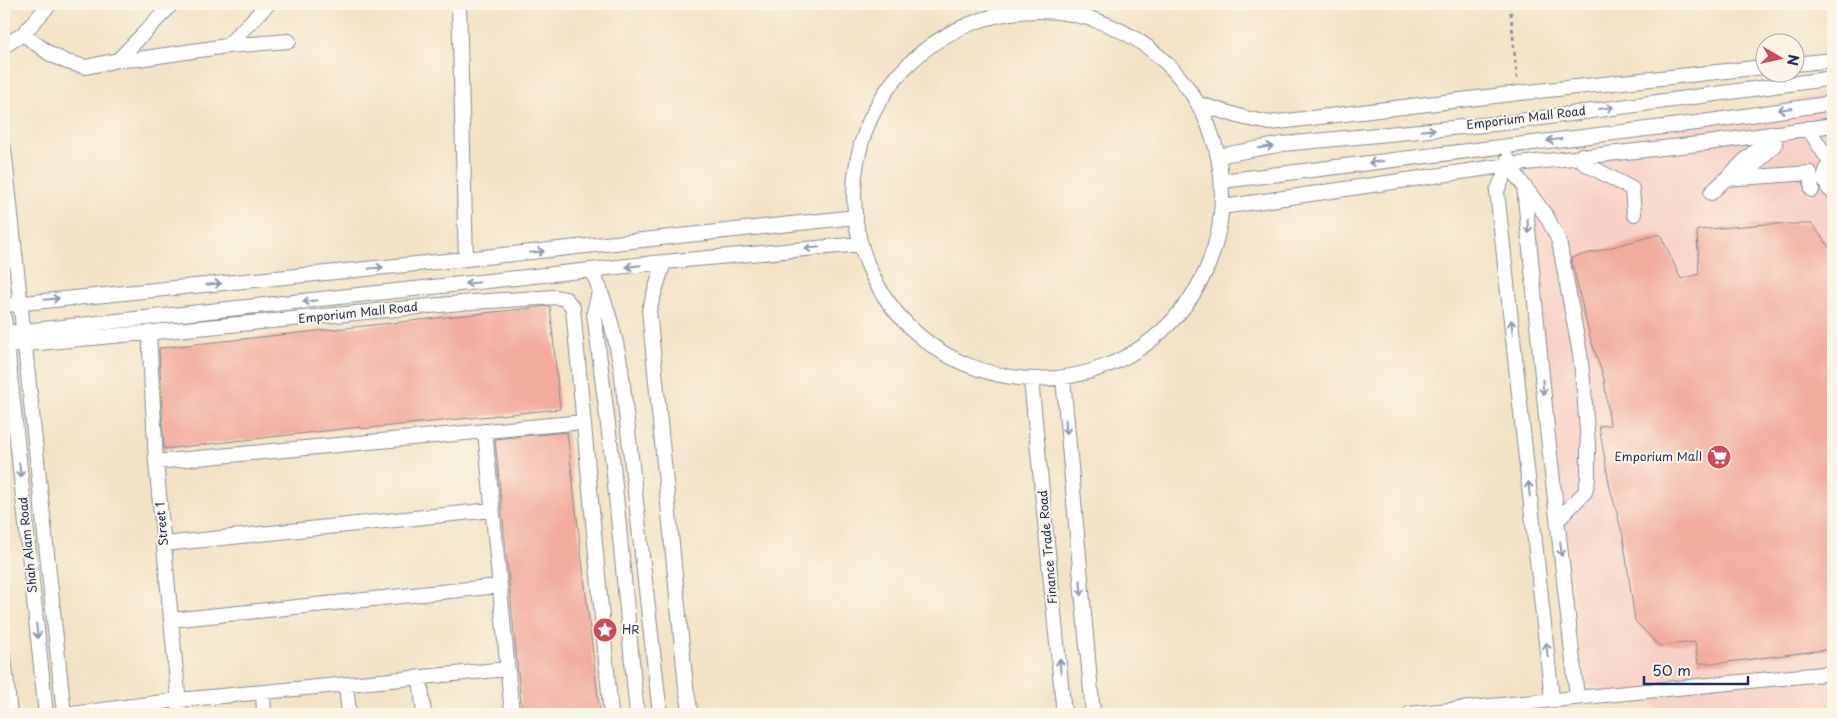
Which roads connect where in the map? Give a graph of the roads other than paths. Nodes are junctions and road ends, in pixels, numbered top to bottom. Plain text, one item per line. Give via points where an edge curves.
1 (50, 4) edge
2 (172, 4) edge
3 (268, 4) edge
4 (459, 4) edge
5 (1040, 7) edge
6 (1012, 8) edge
7 (23, 34) junction
8 (289, 41) dead end
9 (4, 46) edge
10 (227, 46) junction
11 (118, 60) junction
12 (1833, 60) edge
13 (1804, 63) edge
14 (1754, 68) edge
15 (1833, 78) edge
16 (1833, 103) edge
17 (1199, 104) junction
18 (1833, 125) edge
19 (1808, 128) junction
20 (1768, 134) junction
21 (1505, 146) junction
22 (4, 149) edge
23 (1582, 155) junction
24 (1218, 156) junction
25 (1832, 164) edge
26 (1509, 165) junction
27 (1742, 178) junction
28 (1726, 179) junction
29 (1222, 181) junction
30 (1524, 186) junction
31 (1812, 190) dead end
32 (1833, 192) edge
33 (1711, 193) dead end
34 (1222, 207) junction
35 (1634, 214) dead end
36 (856, 217) junction
37 (861, 244) junction
38 (466, 260) junction
39 (664, 262) junction
40 (591, 270) junction
41 (600, 288) junction
42 (20, 302) junction
43 (4, 305) edge
44 (4, 317) edge
45 (149, 333) junction
46 (23, 338) junction
47 (7, 339) junction
48 (1063, 378) junction
49 (1032, 380) junction
50 (583, 422) junction
51 (485, 431) junction
52 (156, 462) junction
53 (492, 510) junction
54 (1558, 520) junction
55 (164, 544) junction
56 (498, 586) junction
57 (172, 620) junction
58 (4, 658) edge
59 (508, 669) junction
60 (1833, 673) edge
61 (420, 678) junction
62 (346, 684) junction
63 (263, 692) junction
64 (1577, 697) junction
65 (1552, 699) junction
66 (180, 707) edge
67 (10, 714) edge
68 (46, 714) edge
69 (64, 714) edge
70 (72, 714) edge
71 (264, 714) edge
72 (349, 714) edge
73 (424, 714) edge
74 (512, 714) edge
75 (610, 714) edge
76 (637, 714) edge
77 (660, 714) edge
78 (691, 714) edge
79 (1064, 714) edge
80 (1093, 714) edge
81 (1409, 714) edge

1 - 7 street
2 - 11 street
3 - 10 street
4 - 38 street
5 - 6 street
5 - 17 street via 1088,17 1132,36 1170,66
6 - 36 street via 966,25 926,49 892,83 868,124 858,161
7 - 9 street
7 - 11 street via 50,54 86,67
8 - 10 street
10 - 11 street
12 - 13 street
14 - 17 street via 1270,123
24 -> 15 street, Emporium Mall Road via 1283,144 1504,123
16 -> 21 street
17 - 24 street
18 - 19 street
19 - 20 street
19 - 25 street
20 - 23 street
20 - 27 street via 1775,144
20 - 28 street
21 - 26 street
21 -> 29 street
22 - 42 street
23 - 26 street
23 - 35 street via 1584,163 1632,189
24 - 29 street
25 - 32 street via 1824,178
26 - 30 street
26 - 34 street
65 -> 26 street via 1497,191
27 - 28 street
27 - 31 street via 1810,173
28 - 33 street
29 - 34 street
30 -> 54 street
30 - 54 street via 1547,217 1559,241 1584,390 1588,479 1585,492
34 - 48 street via 1214,248 1198,287 1172,321 1140,348 1103,368
36 - 37 street
38 -> 36 street
37 -> 39 street
37 - 49 street via 878,287 906,324 943,353 986,372
42 -> 38 street
39 -> 40 street
39 - 78 street via 649,310
40 - 41 street
40 -> 46 street
41 - 76 street via 594,313 613,464
41 - 77 street via 615,332 621,368
42 - 43 street
42 - 46 street
44 - 47 street, Shah Alam Road
45 - 46 street, Emporium Mall Road
45 - 50 street, Emporium Mall Road via 556,296 566,299 573,308
45 - 52 street, Street 1
46 - 47 street
46 - 69 street
47 -> 68 street, Shah Alam Road
48 - 49 street
48 -> 80 street
79 -> 49 street, Finance Trade Road
50 - 51 street
50 - 75 street
51 - 52 street
51 - 53 street
52 - 55 street, Street 1
53 - 55 street
53 - 56 street
54 -> 64 street
55 - 57 street, Street 1
56 - 57 street
56 - 59 street
57 - 66 street, Street 1
58 - 67 street
59 - 61 street
59 - 74 street
60 - 64 street
61 - 62 street
61 - 73 street
62 - 63 street
62 - 72 street
63 - 66 street
63 - 71 street
64 - 65 street
65 - 81 street
66 - 70 street

